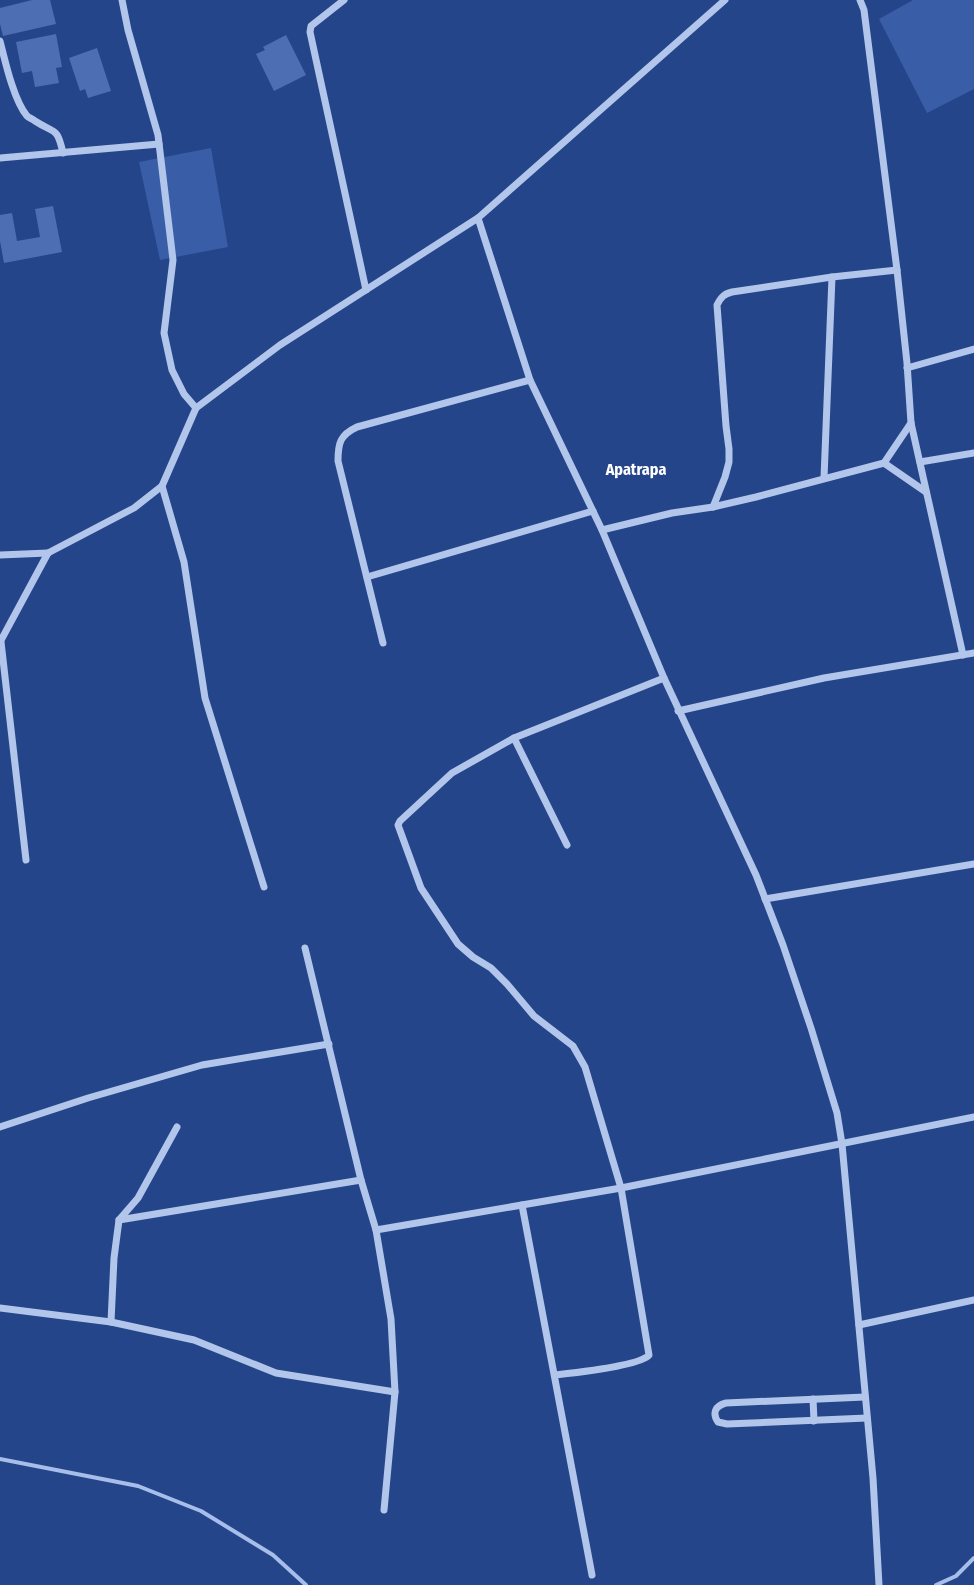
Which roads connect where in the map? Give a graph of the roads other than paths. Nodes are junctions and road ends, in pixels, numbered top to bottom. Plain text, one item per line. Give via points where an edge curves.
1 (122, 0) edge
2 (344, 0) edge
3 (725, 0) edge
4 (860, 0) edge
5 (0, 40) edge
6 (159, 144) junction
7 (63, 153) junction
8 (0, 158) edge
9 (478, 218) junction
10 (896, 270) junction
11 (832, 277) junction
12 (366, 290) junction
13 (974, 349) edge
14 (907, 368) junction
15 (530, 380) junction
16 (196, 408) junction
17 (911, 423) junction
18 (974, 454) edge
19 (920, 462) junction
20 (884, 464) junction
21 (824, 478) junction
22 (162, 486) junction
23 (926, 492) junction
24 (713, 507) junction
25 (593, 511) junction
26 (602, 530) junction
27 (48, 552) junction
28 (0, 555) edge
29 (367, 577) junction
30 (0, 642) edge
31 (383, 643) dead end
32 (974, 653) edge
33 (963, 655) junction
34 (664, 678) junction
35 (678, 711) junction
36 (514, 738) junction
37 (567, 845) dead end
38 (26, 860) dead end
39 (974, 864) edge
40 (264, 888) dead end
41 (765, 898) junction
42 (305, 948) dead end
43 (329, 1044) junction
44 (974, 1117) edge
45 (0, 1127) edge
46 (177, 1127) dead end
47 (842, 1144) junction
48 (361, 1180) junction
49 (622, 1188) junction
50 (522, 1205) junction
51 (119, 1220) junction
52 (376, 1230) junction
53 (974, 1300) edge
54 (0, 1308) edge
55 (111, 1322) junction
56 (859, 1325) junction
57 (555, 1375) junction
58 (395, 1392) junction
59 (866, 1397) junction
60 (813, 1399) junction
61 (867, 1418) junction
62 (814, 1421) junction
63 (384, 1510) dead end
64 (592, 1575) dead end
65 (879, 1585) edge

1 - 6 street
2 - 12 street via 311,26 310,32
3 - 9 street
4 - 10 street via 864,10
5 - 7 street via 14,91 21,105 28,116 54,130 60,139
6 - 7 street
6 - 16 street via 173,260 164,333 172,370 184,394
7 - 8 street
9 - 12 street
9 - 15 street
10 - 11 street
10 - 14 street
11 - 21 street
11 - 24 street via 725,294 720,298 717,304 729,462
12 - 16 street via 280,346
13 - 14 street
14 - 17 street
15 - 25 street
15 - 29 street via 348,431 341,440 338,461
16 - 22 street
17 - 19 street
17 - 20 street
18 - 19 street
19 - 23 street
20 - 21 street
20 - 23 street
21 - 24 street
22 - 27 street via 134,508
22 - 40 street via 184,562 205,698
23 - 33 street
24 - 26 street via 672,513
25 - 26 street
25 - 29 street
26 - 34 street
27 - 28 street
27 - 30 street
29 - 31 street
30 - 38 street
32 - 33 street
33 - 35 street via 824,678
34 - 35 street
34 - 36 street
35 - 41 street
36 - 37 street
36 - 49 street via 452,773 400,821 398,829 421,888 458,944 491,968 534,1016 573,1046 585,1067
39 - 41 street
41 - 47 street via 784,945 811,1028 837,1113
42 - 43 street
43 - 45 street via 202,1065
43 - 48 street
44 - 47 street
46 - 51 street via 138,1198
47 - 49 street
47 - 56 street
48 - 51 street
48 - 52 street
49 - 50 street
49 - 57 street via 650,1355 617,1366
50 - 52 street
50 - 57 street
51 - 55 street via 114,1258
52 - 58 street via 391,1319
53 - 56 street
54 - 55 street
55 - 58 street via 194,1340 276,1373
56 - 59 street
57 - 64 street
58 - 63 street
59 - 60 street
59 - 61 street
60 - 62 street
60 - 62 street via 726,1403 717,1407 715,1415 722,1424
61 - 62 street
61 - 65 street

